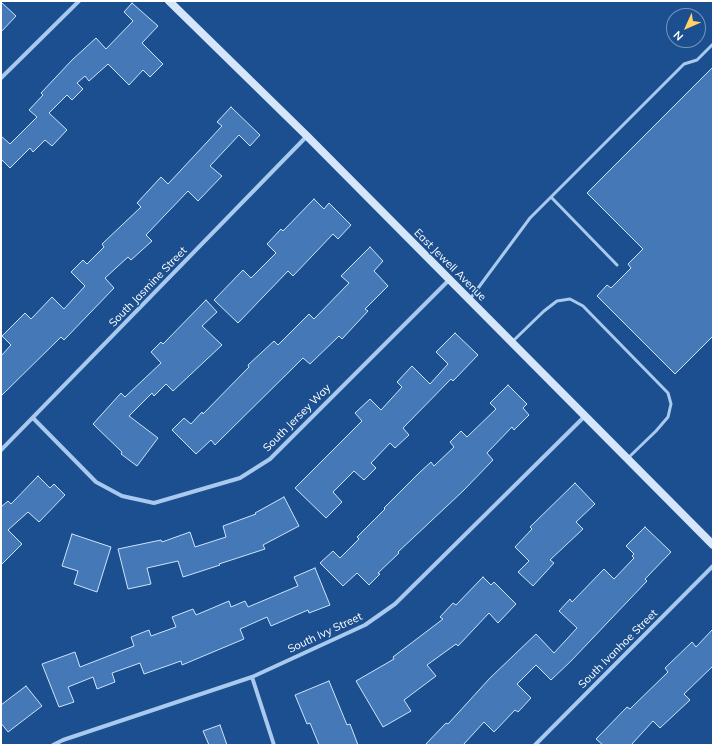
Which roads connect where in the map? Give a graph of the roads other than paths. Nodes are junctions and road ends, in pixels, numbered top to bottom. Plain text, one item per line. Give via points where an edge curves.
1 (79, 1) edge
2 (169, 1) edge
3 (713, 44) edge
4 (1, 78) edge
5 (307, 136) junction
6 (551, 197) junction
7 (616, 265) dead end
8 (449, 280) junction
9 (469, 300) junction
10 (512, 343) junction
11 (585, 416) junction
12 (33, 418) junction
13 (1, 450) edge
14 (627, 458) junction
15 (713, 545) edge
16 (713, 566) edge
17 (252, 677) junction
18 (53, 745) edge
19 (274, 745) edge
20 (535, 745) edge

1 - 4 street
2 - 5 street, East Jewell Avenue
3 - 6 lane via 697,60 684,64
5 - 8 street, East Jewell Avenue
5 - 12 street, South Jasmine Street
6 - 7 lane
6 - 9 lane via 530,218
8 - 9 street, East Jewell Avenue
8 - 12 street, South Jersey Way via 270,458 240,478 154,503 122,496 96,482
9 - 10 street, East Jewell Avenue
10 - 11 street, East Jewell Avenue
10 - 14 lane via 557,301 570,299 583,306 668,393 671,404 668,417
11 - 14 street, East Jewell Avenue
11 - 17 street, South Ivy Street via 395,604 365,625
12 - 13 street, South Jasmine Street
14 - 15 street, East Jewell Avenue
16 - 20 street, South Ivanhoe Street
17 - 18 street, South Ivy Street
17 - 19 street

